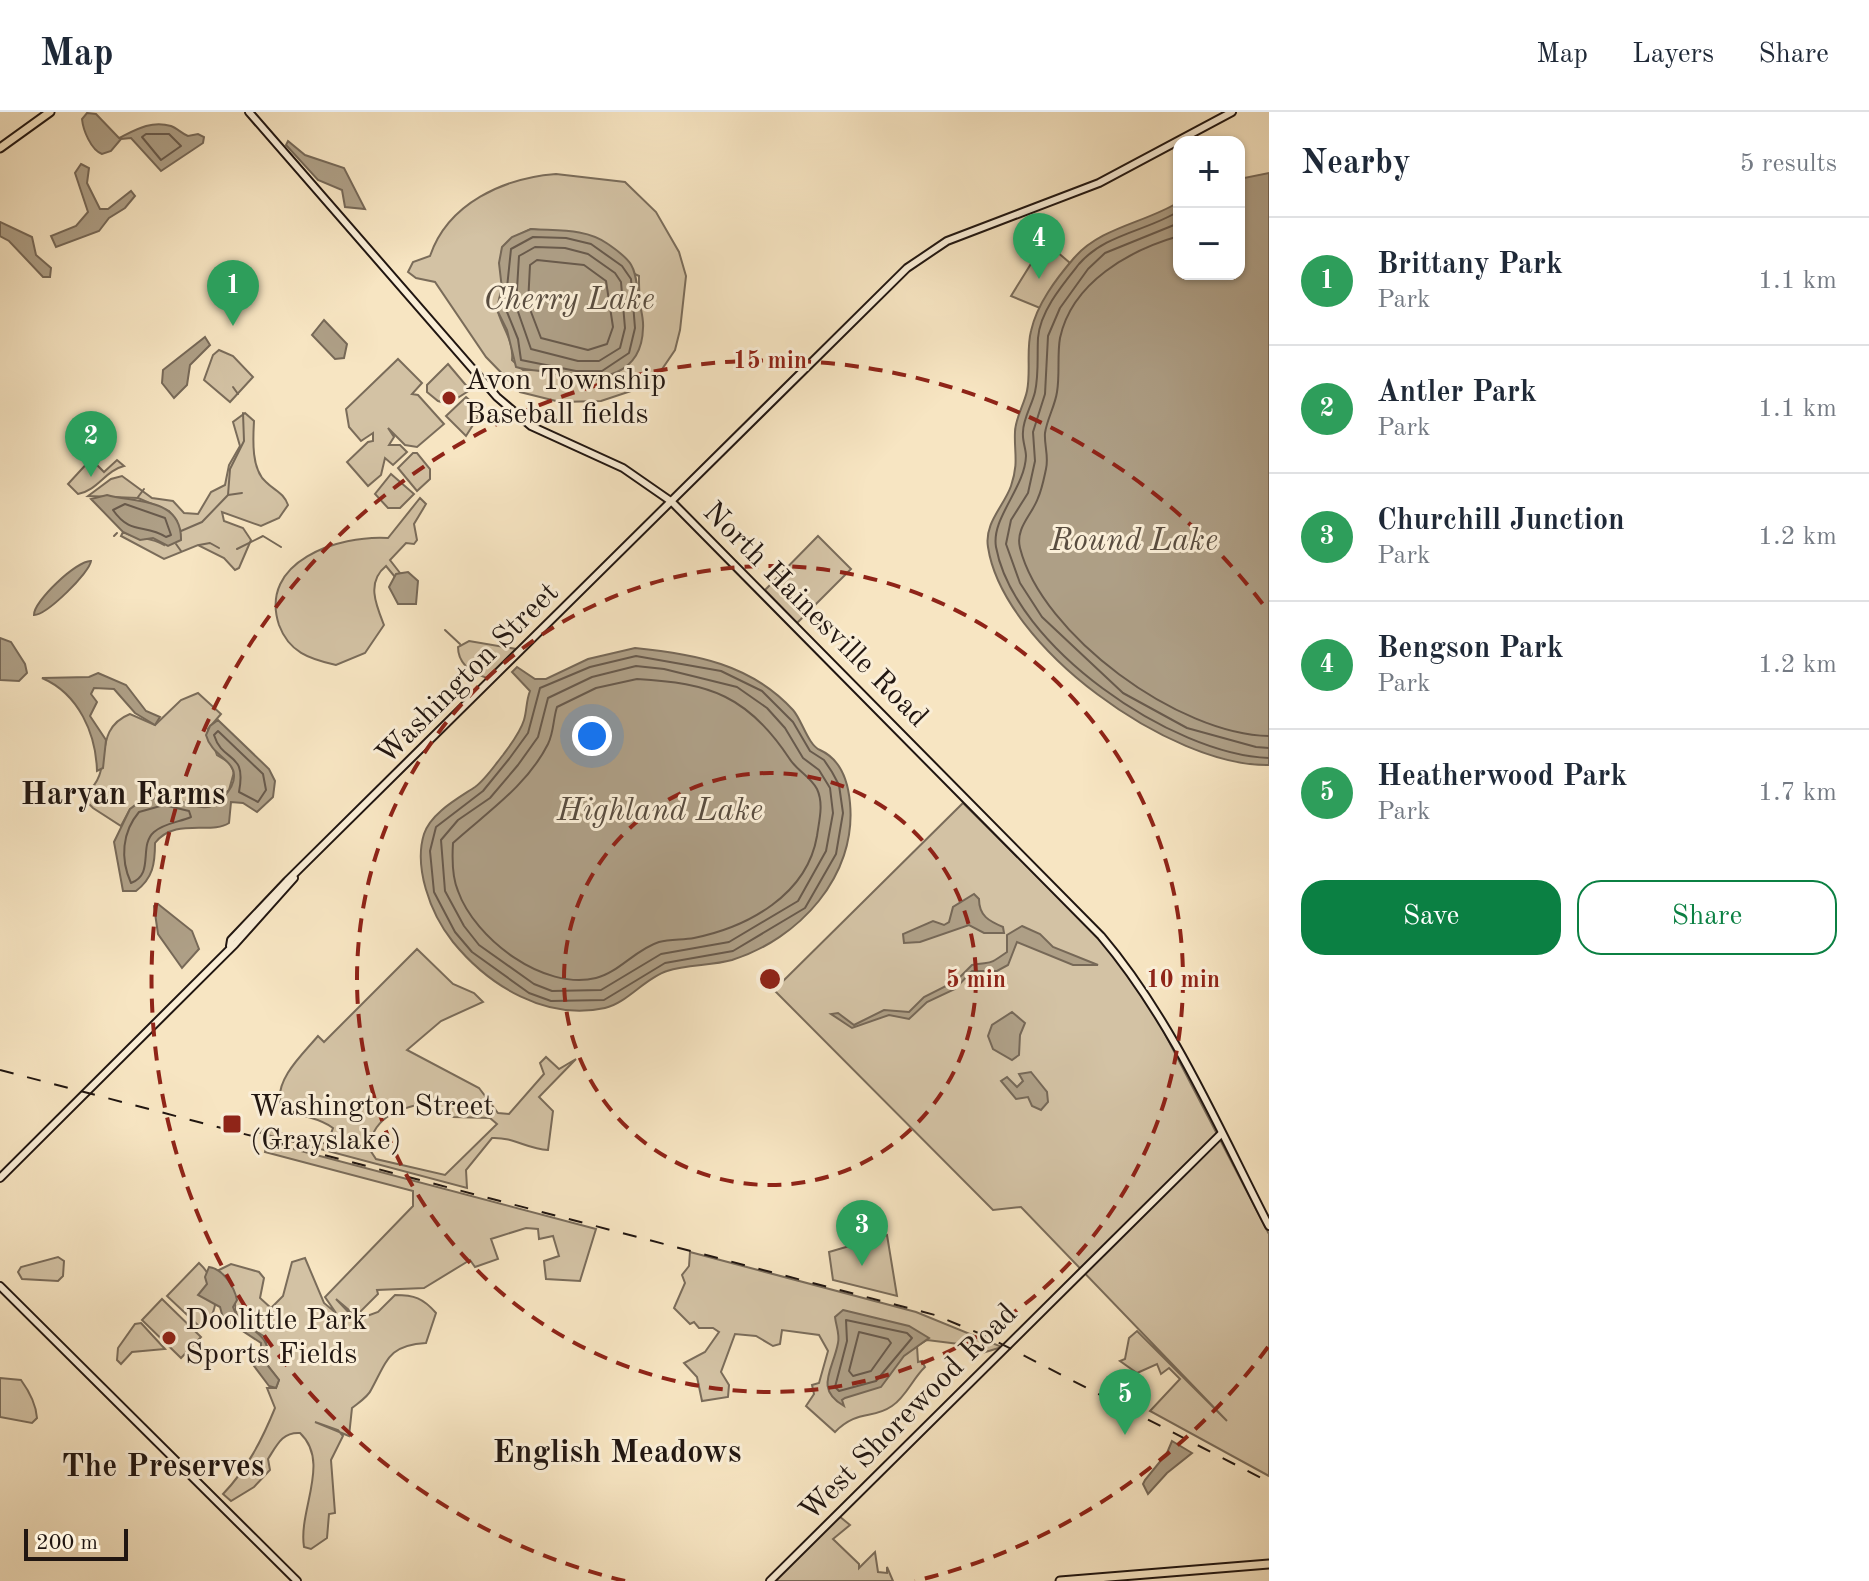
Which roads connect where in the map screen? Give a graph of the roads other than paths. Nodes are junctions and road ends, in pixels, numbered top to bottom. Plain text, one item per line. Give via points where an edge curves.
1 (50, 112) edge
2 (249, 112) edge
3 (1232, 112) edge
4 (0, 148) edge
5 (672, 502) junction
6 (1221, 1134) junction
7 (0, 1178) edge
8 (1269, 1226) edge
9 (0, 1286) edge
10 (1269, 1564) edge
11 (297, 1581) edge
12 (770, 1581) edge
13 (1060, 1581) edge

1 - 4 main road
2 - 5 main road, North Hainesville Road via 513,413 547,435 623,468
3 - 5 main road, Washington Street via 1099,183 928,252
5 - 6 main road, North Hainesville Road via 1101,936 1154,1006
5 - 7 main road, Washington Street
6 - 8 main road, North Hainesville Road
6 - 12 main road, West Shorewood Road
9 - 11 main road
10 - 13 main road

